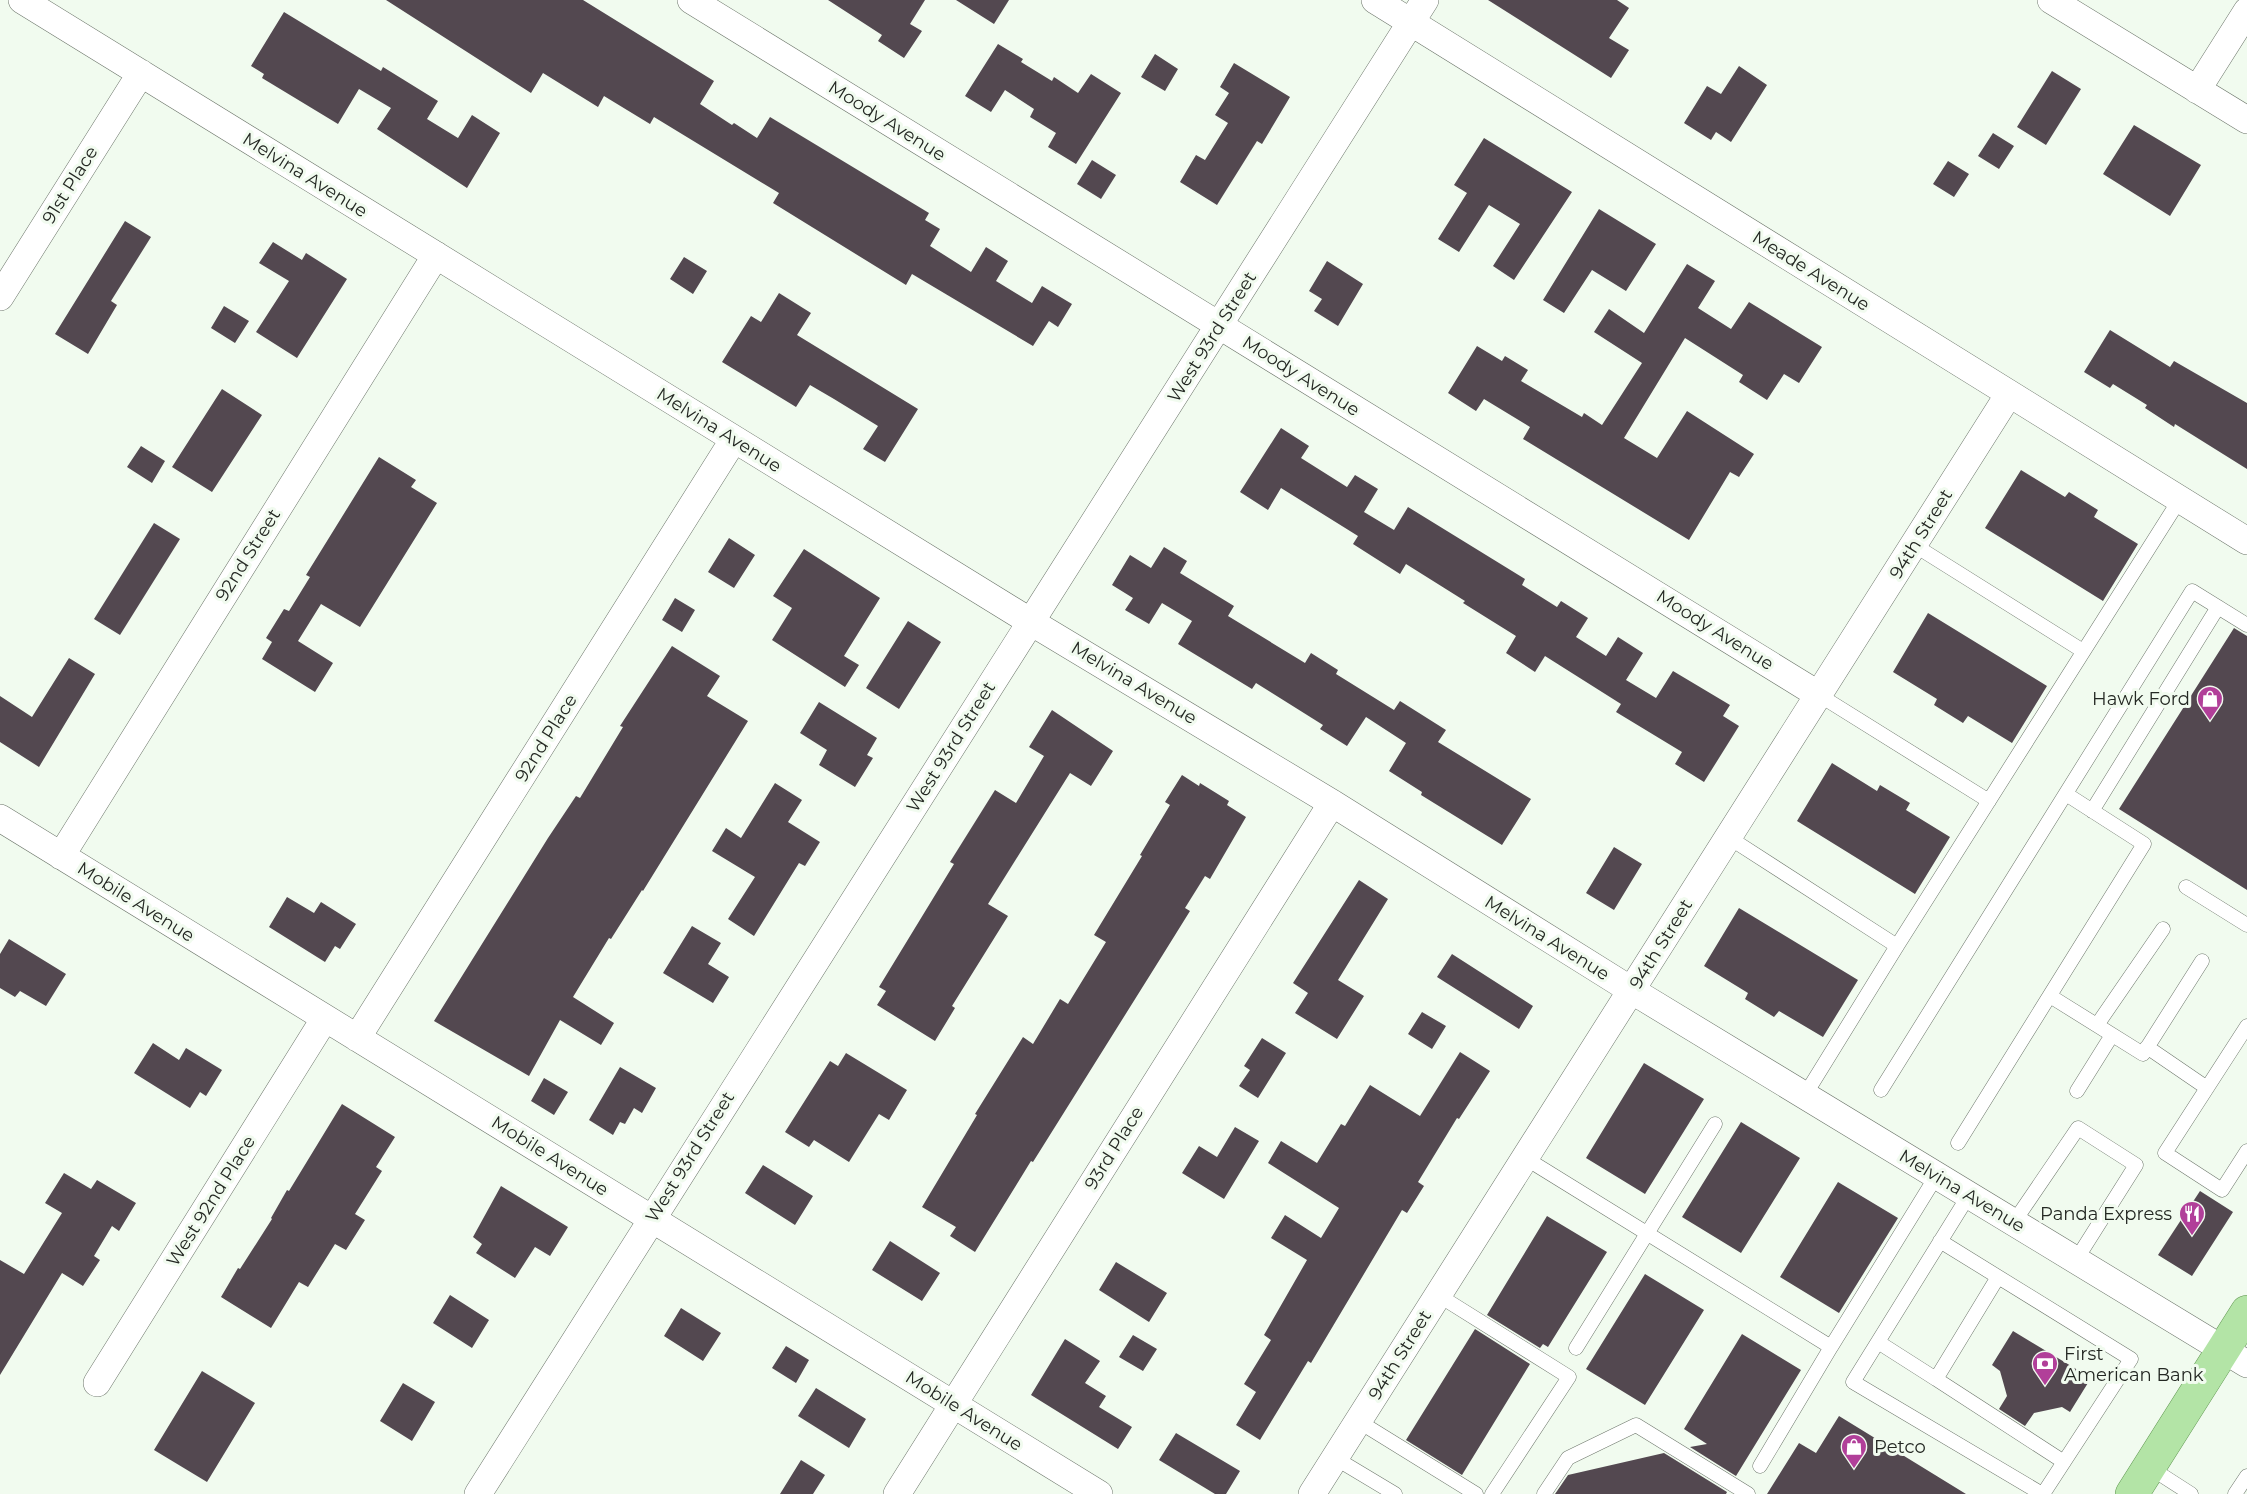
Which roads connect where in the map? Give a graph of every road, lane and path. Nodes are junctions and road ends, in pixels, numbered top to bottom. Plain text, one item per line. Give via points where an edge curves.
1 (22, 0) edge
2 (691, 0) edge
3 (1375, 0) edge
4 (2051, 0) edge
5 (1418, 11) edge
6 (2247, 11) edge
7 (141, 74) junction
8 (2197, 90) junction
9 (2247, 120) edge
10 (436, 255) junction
11 (0, 297) edge
12 (1219, 325) junction
13 (2009, 394) junction
14 (734, 439) junction
15 (2180, 499) junction
16 (2247, 541) edge
17 (1914, 545) junction
18 (2218, 607) junction
19 (1031, 622) junction
20 (2247, 625) edge
21 (2083, 651) junction
22 (1819, 694) junction
23 (2066, 794) junction
24 (1989, 801) junction
25 (1332, 803) junction
26 (2092, 810) junction
27 (1, 821) edge
28 (1728, 837) junction
29 (61, 855) junction
30 (2186, 887) dead end
31 (2247, 925) edge
32 (2163, 929) dead end
33 (1897, 946) junction
34 (2202, 961) dead end
35 (1631, 990) junction
36 (2050, 996) junction
37 (325, 1018) junction
38 (2097, 1025) junction
39 (2247, 1026) edge
40 (2112, 1035) junction
41 (357, 1038) junction
42 (2147, 1047) junction
43 (2207, 1088) junction
44 (1881, 1090) dead end
45 (2077, 1091) dead end
46 (1804, 1095) junction
47 (1714, 1124) dead end
48 (1958, 1143) dead end
49 (2247, 1151) edge
50 (1525, 1158) junction
51 (1937, 1175) junction
52 (1969, 1195) junction
53 (651, 1219) junction
54 (2014, 1222) junction
55 (1648, 1234) junction
56 (1940, 1241) junction
57 (2076, 1260) junction
58 (1998, 1277) junction
59 (1438, 1295) junction
60 (2247, 1312) edge
61 (1878, 1342) junction
62 (1831, 1347) junction
63 (1576, 1348) dead end
64 (2235, 1356) edge
65 (1936, 1378) junction
66 (97, 1383) dead end
67 (953, 1404) junction
68 (1358, 1421) junction
69 (1335, 1458) junction
70 (2064, 1462) junction
71 (1760, 1466) dead end
72 (2247, 1476) edge
73 (2140, 1481) edge
74 (2025, 1490) edge
75 (478, 1494) edge
76 (897, 1494) edge
77 (1099, 1494) edge
78 (1312, 1494) edge
79 (1395, 1494) edge
80 (1476, 1494) edge
81 (1492, 1494) edge
82 (1544, 1494) edge
83 (1748, 1494) edge
84 (2043, 1494) edge
85 (2191, 1494) edge
86 (2235, 1494) edge

1 - 7 street, Melvina Avenue
2 - 12 street, Moody Avenue
3 - 5 street, Meade Avenue
4 - 8 street
5 - 12 street, West 93rd Street
5 - 13 street, Meade Avenue
6 - 8 street
7 - 10 street, Melvina Avenue
7 - 11 street, 91st Place
8 - 9 street
10 - 14 street, Melvina Avenue
10 - 29 street, 92nd Street
12 - 19 street, West 93rd Street
12 - 22 street, Moody Avenue
13 - 15 street, Meade Avenue
13 - 17 street, 94th Street
14 - 19 street, Melvina Avenue
14 - 41 street, 92nd Place
15 - 16 street, Meade Avenue
15 - 21 lane
17 - 21 lane
17 - 22 street, 94th Street
18 - 20 lane
18 - 23 lane via 2192,591
18 - 26 lane
19 - 25 street, Melvina Avenue
19 - 53 street, West 93rd Street
21 - 24 lane
22 - 24 lane
22 - 28 street, 94th Street
23 - 26 lane
23 - 44 lane
24 - 33 lane
25 - 35 street, Melvina Avenue
25 - 67 street, 93rd Place
26 - 36 lane via 2144,844
27 - 29 street, Mobile Avenue
28 - 33 lane
28 - 35 street, 94th Street
29 - 37 street, Mobile Avenue
30 - 31 lane
32 - 38 lane
33 - 46 lane
34 - 42 lane
35 - 46 street, Melvina Avenue
35 - 50 street, 94th Street
36 - 38 lane
36 - 48 lane
37 - 41 street, Mobile Avenue
37 - 66 street, West 92nd Place
38 - 40 lane
39 - 43 lane
40 - 42 lane via 2143,1054
40 - 45 lane
41 - 53 street, Mobile Avenue
42 - 43 lane
43 - 49 lane via 2165,1153 2222,1190
46 - 51 street, Melvina Avenue
47 - 55 lane
50 - 55 lane
50 - 59 street, 94th Street
51 - 52 street, Melvina Avenue
51 - 62 lane
52 - 54 street, Melvina Avenue
52 - 56 lane
53 - 67 street, Mobile Avenue
53 - 75 street, West 93rd Street
54 - 57 street, Melvina Avenue
54 - 57 lane via 2078,1128 2136,1165
55 - 62 lane
55 - 63 lane
56 - 58 lane
56 - 61 lane
57 - 64 street, Melvina Avenue
58 - 65 lane
58 - 70 lane via 2131,1359
59 - 68 street, 94th Street
59 - 81 lane via 1569,1377
60 - 64 main road
61 - 65 lane
61 - 74 lane via 1853,1382
62 - 71 lane
64 - 73 main road
65 - 70 lane
67 - 76 street, 93rd Place
67 - 77 street, Mobile Avenue
68 - 69 street, 94th Street
68 - 80 lane
69 - 78 street, 94th Street
69 - 79 lane
70 - 84 lane
72 - 86 lane
73 - 85 lane
74 - 84 lane
82 - 83 lane via 1568,1458 1636,1425

